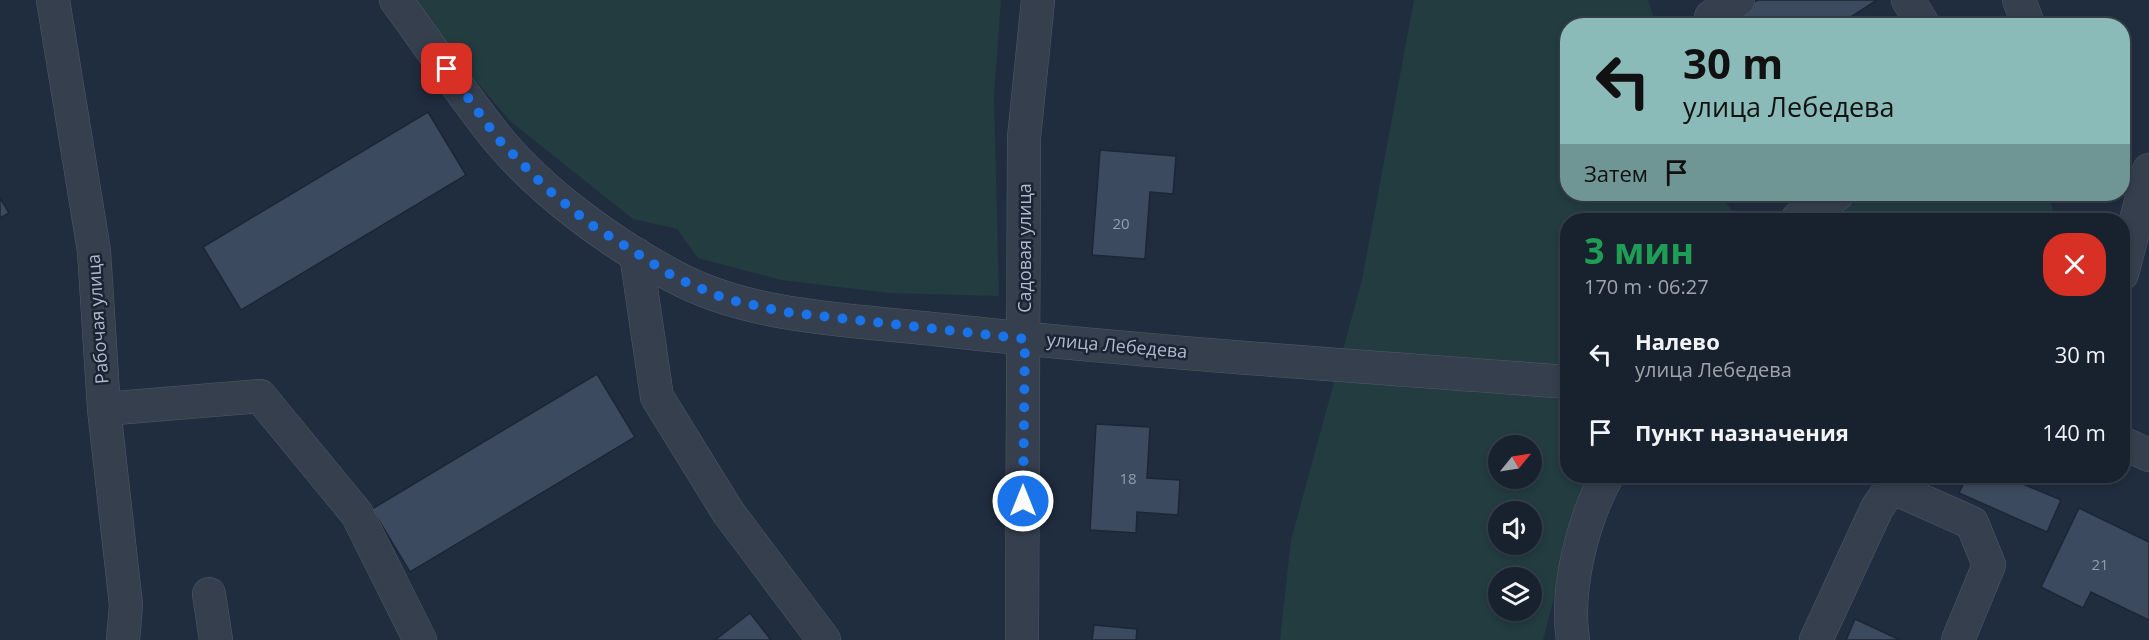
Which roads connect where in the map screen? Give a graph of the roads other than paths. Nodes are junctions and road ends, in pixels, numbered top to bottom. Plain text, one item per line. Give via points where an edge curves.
1 (53, 0) edge
2 (396, 0) edge
3 (1038, 0) edge
4 (1908, 0) edge
5 (2019, 0) edge
6 (1919, 18) edge
7 (2026, 18) edge
8 (2141, 179) edge
9 (1826, 201) edge
10 (1806, 213) edge
11 (2130, 234) edge
12 (636, 254) junction
13 (1025, 339) junction
14 (1560, 381) edge
15 (104, 408) junction
16 (2130, 447) edge
17 (2149, 455) edge
18 (1603, 483) edge
19 (209, 594) dead end
20 (123, 640) edge
21 (216, 640) edge
22 (420, 640) edge
23 (824, 640) edge
24 (1022, 640) edge
25 (1573, 640) edge
26 (1816, 640) edge
27 (1958, 640) edge

1 - 15 street, Рабочая улица via 94,251
2 - 12 street, улица Лебедева via 498,139 546,188 590,224
3 - 13 street, Садовая улица via 1024,138
4 - 6 street
5 - 7 street
8 - 11 street
9 - 10 street
12 - 13 street, улица Лебедева via 676,278 726,299 785,312
12 - 23 street via 657,397 728,513
13 - 14 street, улица Лебедева
13 - 24 street, Садовая улица
15 - 20 street, Рабочая улица via 126,605
15 - 22 street via 260,396 357,514
16 - 17 street
18 - 25 street via 1594,500 1574,575
19 - 21 street
26 - 27 street via 1877,508 1886,495 1898,490 1972,523 1989,565

